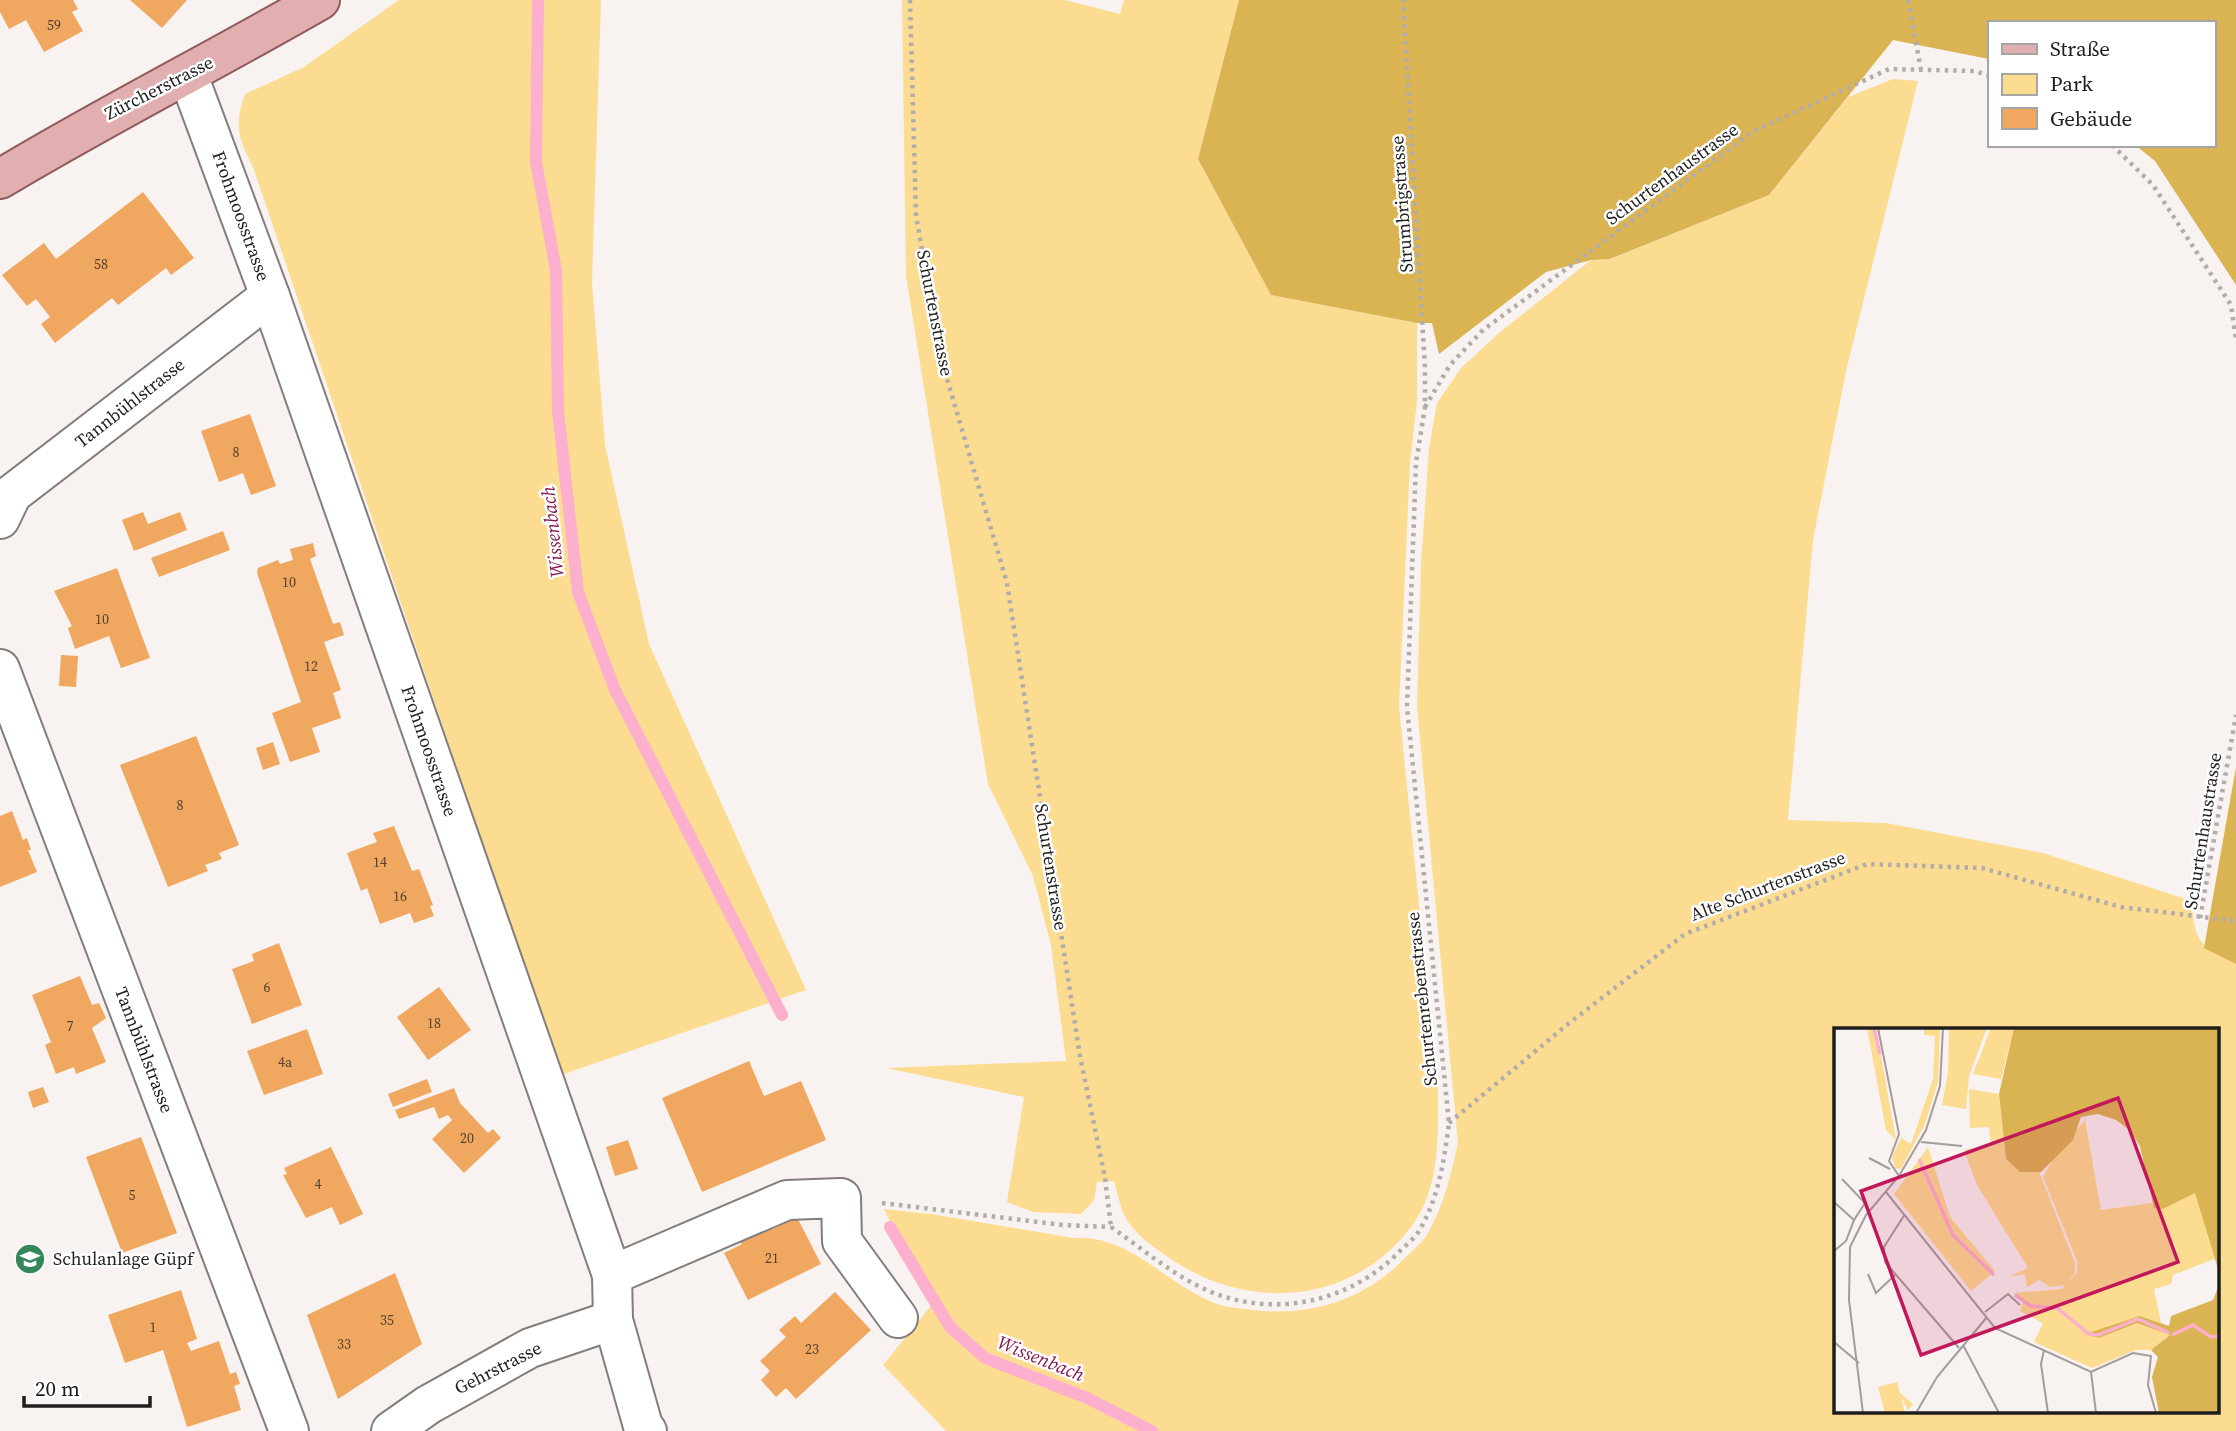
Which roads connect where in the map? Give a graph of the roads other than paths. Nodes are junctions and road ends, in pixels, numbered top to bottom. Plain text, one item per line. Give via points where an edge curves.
1 (320, 0) edge
2 (188, 75) junction
3 (0, 179) edge
4 (270, 296) junction
5 (0, 519) edge
6 (0, 669) edge
7 (13, 745) edge
8 (612, 1275) junction
9 (898, 1318) dead end
10 (613, 1320) junction
11 (289, 1431) edge
12 (391, 1431) edge
13 (648, 1431) edge

1 - 2 main road, Zürcherstrasse
2 - 3 main road, Zürcherstrasse via 93,122
2 - 4 street, Frohmoosstrasse
4 - 5 street, Tannbühlstrasse via 12,494
4 - 8 street, Frohmoosstrasse
6 - 7 street, Tannbühlstrasse
7 - 11 street, Tannbühlstrasse
8 - 9 street via 787,1200 841,1198 842,1241
8 - 10 street, Frohmoosstrasse
10 - 12 street, Gehrstrasse via 530,1348
10 - 13 street, Frohmoosstrasse

